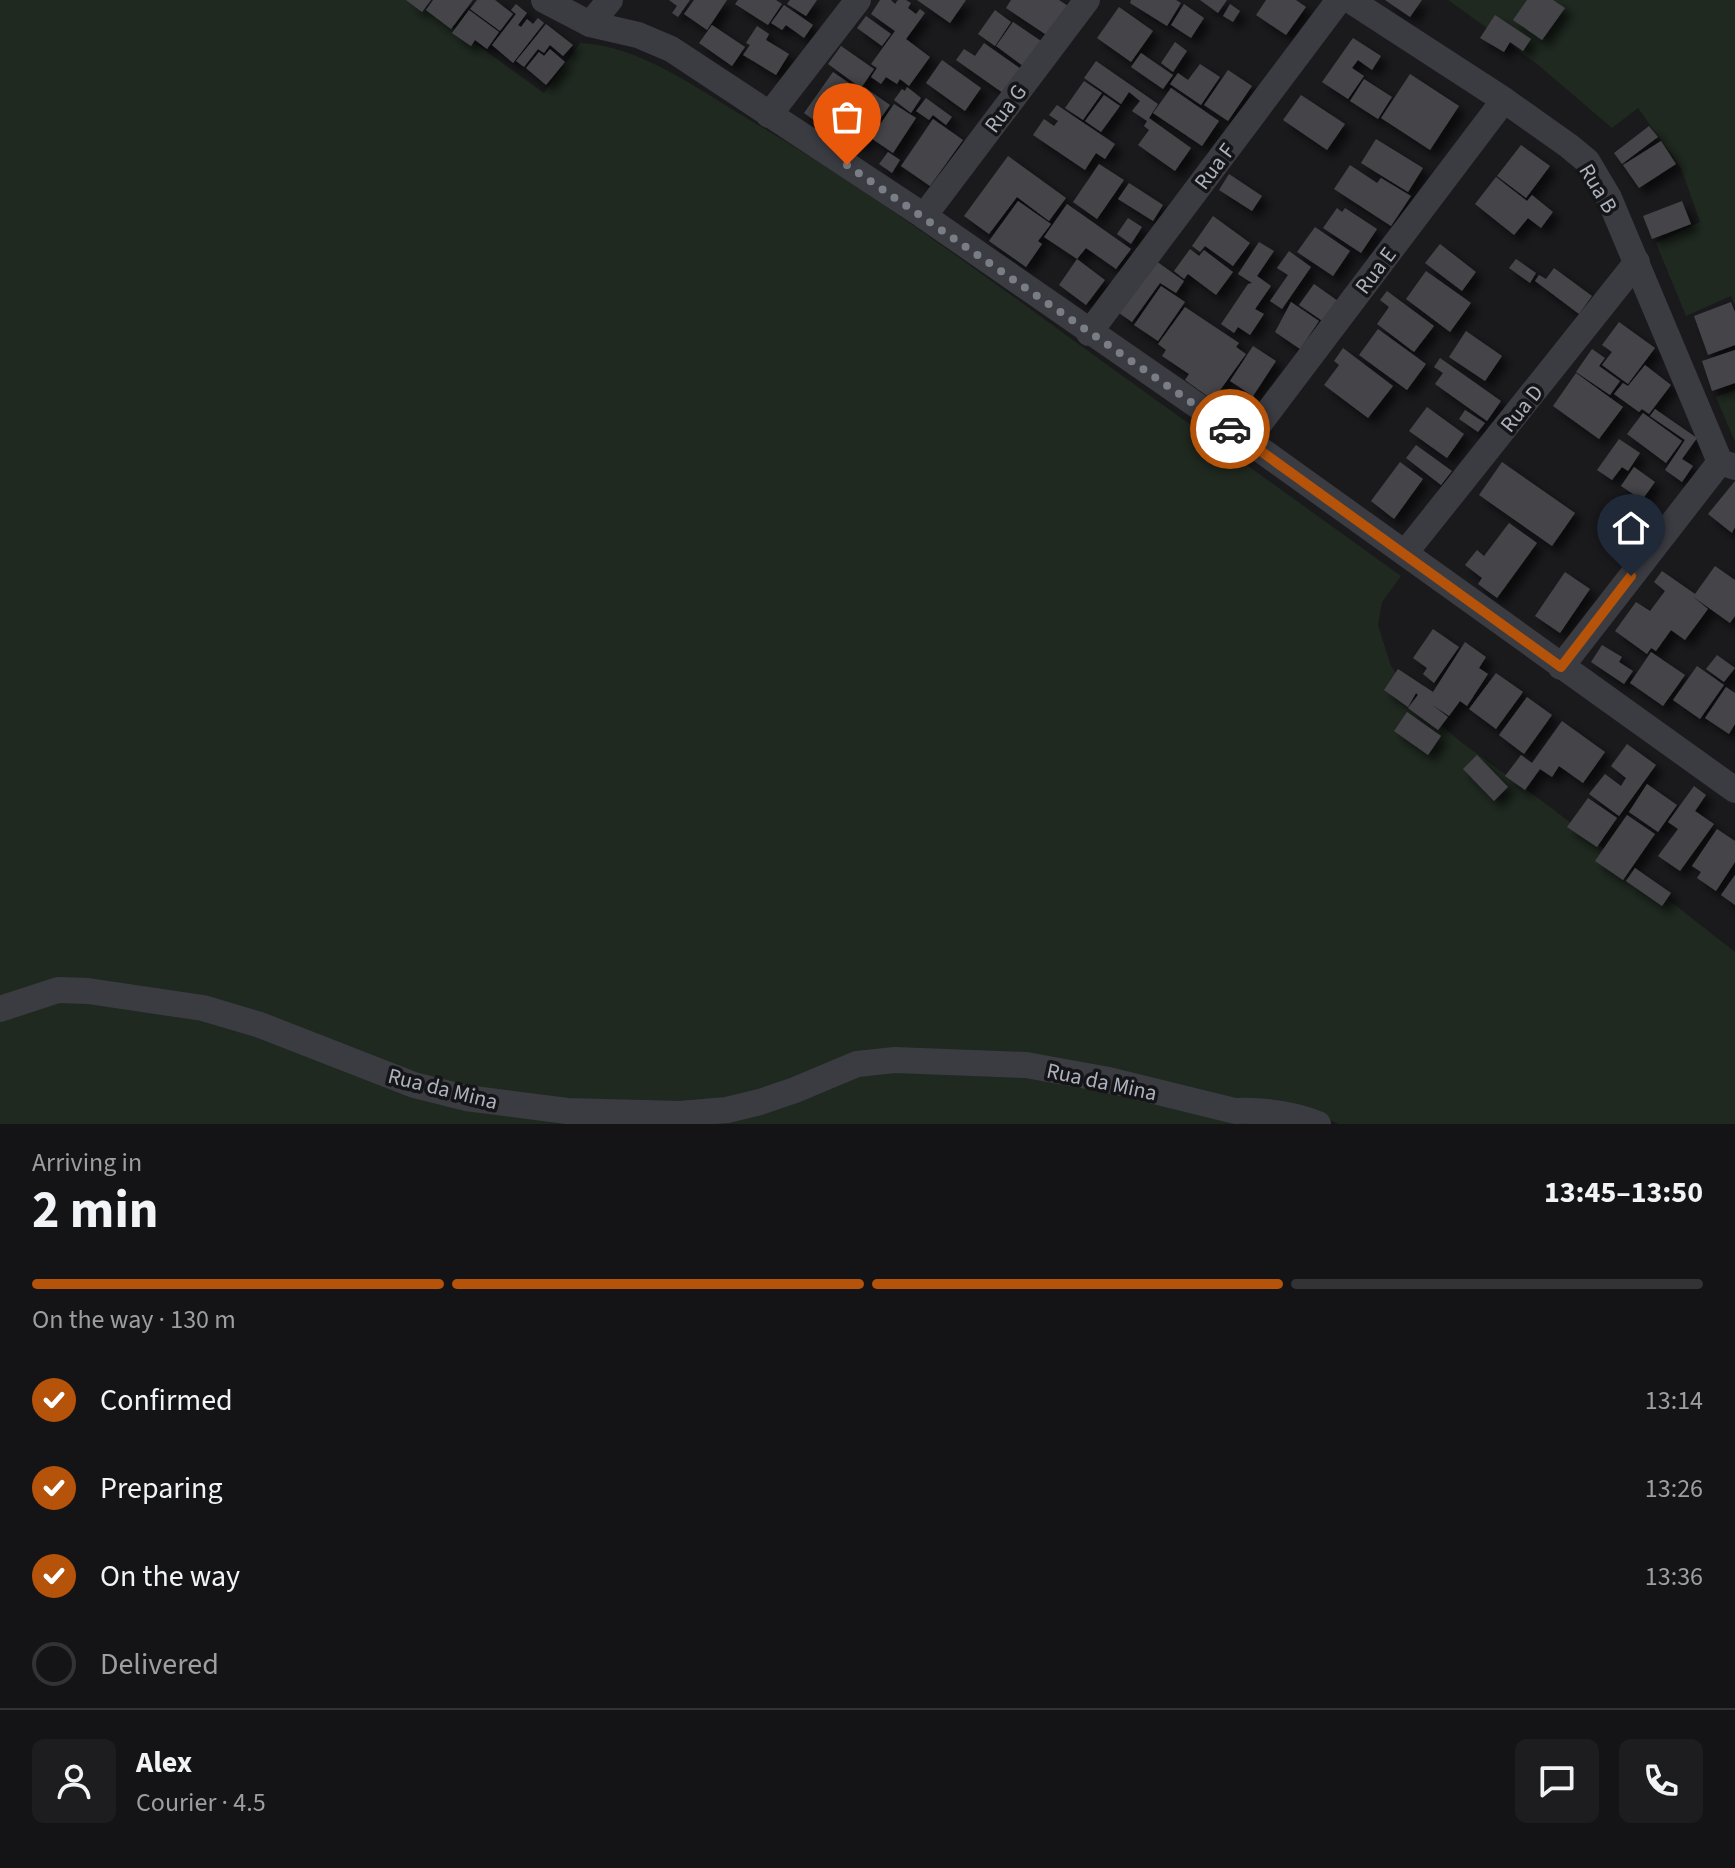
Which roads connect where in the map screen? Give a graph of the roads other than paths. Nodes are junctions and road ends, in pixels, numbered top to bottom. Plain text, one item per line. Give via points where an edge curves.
1 (544, 0) edge
2 (610, 0) edge
3 (858, 0) edge
4 (1087, 0) edge
5 (1339, 0) edge
6 (1350, 0) edge
7 (590, 24) junction
8 (1504, 100) junction
9 (769, 115) junction
10 (924, 216) junction
11 (1637, 262) junction
12 (1089, 333) junction
13 (1247, 440) junction
14 (1727, 464) edge
15 (1405, 553) junction
16 (1561, 667) junction
17 (1735, 790) edge
18 (0, 1009) edge
19 (1318, 1124) edge

1 - 7 street
2 - 7 street
3 - 9 street
4 - 10 street, Rua G
5 - 12 street, Rua F
6 - 8 street, Rua B
7 - 9 street via 656,41
8 - 11 street, Rua B via 1587,161
8 - 13 street, Rua E
9 - 10 street
10 - 12 street
11 - 14 street, Rua B
11 - 15 street, Rua D
12 - 13 street
13 - 15 street
14 - 16 street
15 - 16 street
16 - 17 street
18 - 19 street, Rua da Mina via 58,990 203,1008 414,1085 466,1098 567,1111 727,1110 857,1064 895,1060 1026,1065 1235,1111 1299,1116

